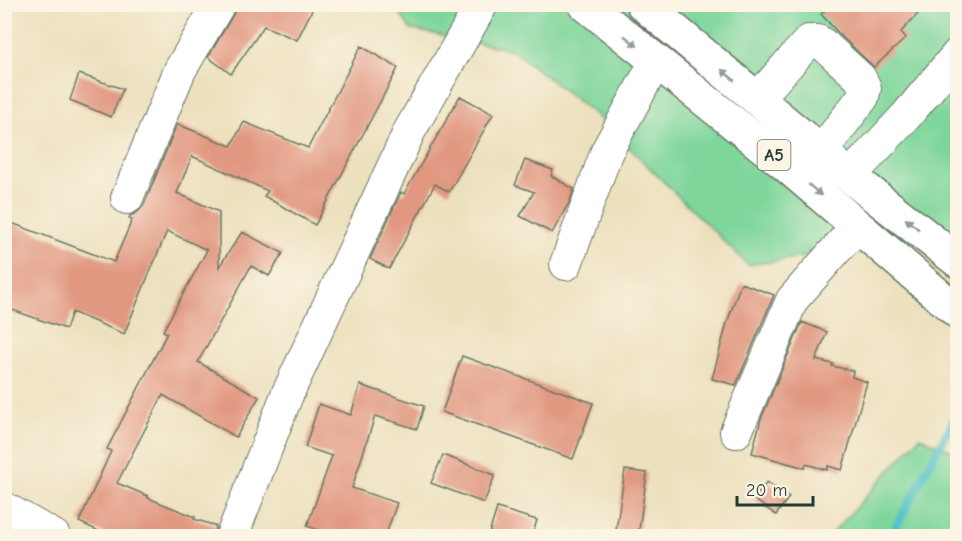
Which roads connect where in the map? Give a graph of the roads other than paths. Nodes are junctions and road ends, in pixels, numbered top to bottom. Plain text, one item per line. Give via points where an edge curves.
1 (219, 4) edge
2 (482, 4) edge
3 (585, 4) edge
4 (643, 4) edge
5 (957, 54) edge
6 (656, 61) junction
7 (757, 99) junction
8 (821, 152) junction
9 (850, 176) junction
10 (127, 198) dead end
11 (857, 226) junction
12 (957, 261) edge
13 (566, 264) dead end
14 (957, 312) edge
15 (736, 432) dead end
16 (4, 508) edge
17 (233, 536) edge
18 (54, 537) edge

1 - 10 street via 180,70
2 - 17 street via 405,140 287,395
3 -> 6 highway, A5
7 -> 4 highway, A5
5 - 9 street
6 -> 11 highway, A5
6 - 13 street via 607,151
7 - 8 highway, A5
7 - 8 street via 810,41 818,40 860,78 865,88 863,98
8 - 9 highway, A5
12 -> 9 highway, A5
11 - 14 highway, A5
11 - 15 street via 792,300
16 - 18 street

